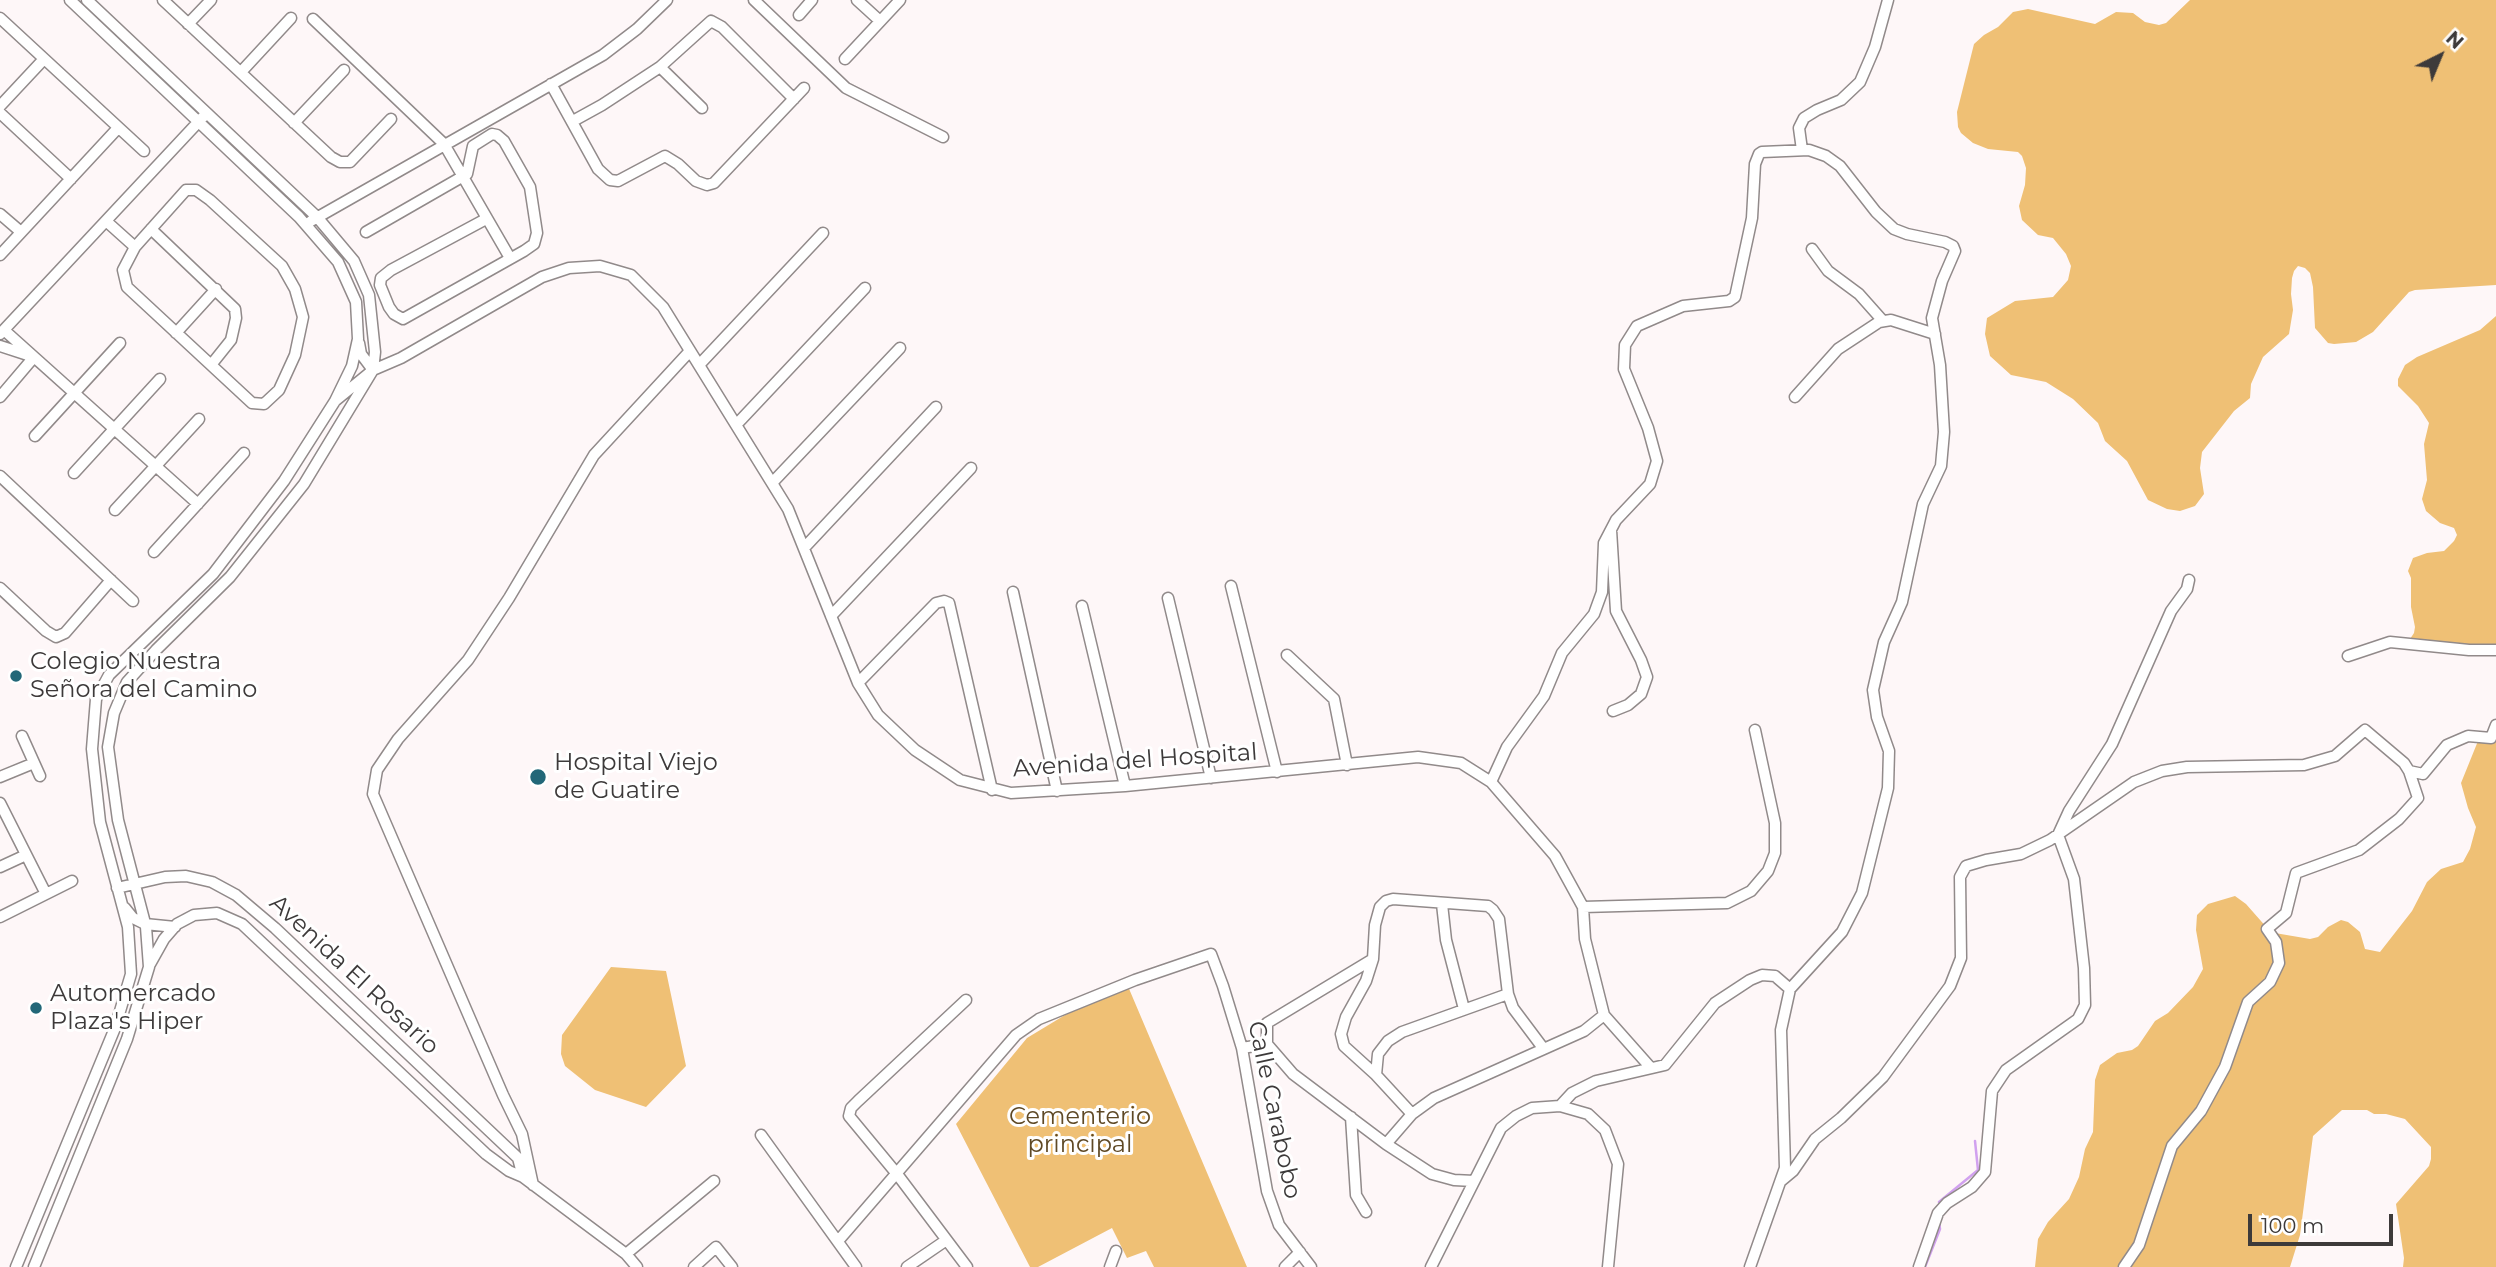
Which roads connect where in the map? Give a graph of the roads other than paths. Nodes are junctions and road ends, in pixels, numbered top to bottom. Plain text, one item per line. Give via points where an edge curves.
1 (70, 0) edge
2 (87, 0) edge
3 (163, 0) edge
4 (211, 0) edge
5 (667, 0) edge
6 (754, 0) edge
7 (812, 0) edge
8 (857, 0) edge
9 (900, 0) edge
10 (1888, 0) edge
11 (799, 15) dead end
12 (0, 18) edge
13 (291, 18) dead end
14 (313, 19) dead end
15 (880, 22) junction
16 (188, 24) junction
17 (44, 59) junction
18 (845, 59) dead end
19 (660, 67) junction
20 (344, 70) dead end
21 (241, 72) junction
22 (551, 84) junction
23 (804, 88) dead end
24 (794, 99) junction
25 (0, 106) edge
26 (702, 108) dead end
27 (0, 113) edge
28 (207, 113) junction
29 (391, 119) dead end
30 (199, 121) junction
31 (573, 121) junction
32 (294, 123) junction
33 (118, 128) junction
34 (943, 137) dead end
35 (444, 144) junction
36 (144, 150) dead end
37 (1802, 150) junction
38 (462, 176) junction
39 (71, 179) junction
40 (0, 214) edge
41 (317, 217) junction
42 (486, 219) junction
43 (106, 220) junction
44 (305, 224) junction
45 (151, 229) junction
46 (21, 232) junction
47 (366, 232) dead end
48 (823, 233) dead end
49 (135, 247) junction
50 (1812, 249) dead end
51 (0, 255) edge
52 (510, 258) junction
53 (865, 288) dead end
54 (216, 289) junction
55 (1883, 321) junction
56 (2, 332) edge
57 (176, 333) junction
58 (1935, 334) junction
59 (358, 339) junction
60 (120, 343) dead end
61 (0, 346) edge
62 (900, 348) dead end
63 (690, 351) junction
64 (34, 357) junction
65 (211, 365) junction
66 (699, 365) junction
67 (373, 370) junction
68 (160, 379) dead end
69 (74, 393) junction
70 (0, 397) edge
71 (1795, 397) dead end
72 (335, 401) junction
73 (936, 407) dead end
74 (199, 419) dead end
75 (736, 425) junction
76 (115, 430) junction
77 (35, 436) dead end
78 (244, 453) dead end
79 (155, 466) junction
80 (971, 468) dead end
81 (74, 473) dead end
82 (0, 476) edge
83 (772, 483) junction
84 (198, 504) junction
85 (115, 510) dead end
86 (1611, 530) junction
87 (804, 548) junction
88 (155, 552) dead end
89 (111, 580) junction
90 (2189, 580) dead end
91 (1231, 586) dead end
92 (0, 588) edge
93 (1013, 592) dead end
94 (1168, 598) dead end
95 (133, 601) dead end
96 (1082, 606) dead end
97 (831, 616) junction
98 (2496, 650) edge
99 (1287, 655) dead end
100 (2348, 656) dead end
101 (858, 683) junction
102 (1613, 711) dead end
103 (2496, 725) edge
104 (1755, 730) dead end
105 (22, 736) dead end
106 (34, 762) junction
107 (1347, 765) junction
108 (2410, 771) junction
109 (1277, 772) junction
110 (40, 776) dead end
111 (0, 777) edge
112 (1211, 778) junction
113 (1491, 782) junction
114 (1125, 786) junction
115 (992, 790) junction
116 (1057, 790) junction
117 (0, 803) edge
118 (2058, 835) junction
119 (26, 855) junction
120 (0, 867) edge
121 (72, 881) dead end
122 (135, 883) junction
123 (117, 887) junction
124 (46, 894) junction
125 (122, 904) junction
126 (1442, 904) junction
127 (1583, 907) junction
128 (0, 917) edge
129 (145, 924) junction
130 (175, 927) junction
131 (1373, 959) junction
132 (149, 967) junction
133 (1790, 989) junction
134 (1508, 994) junction
135 (966, 1000) dead end
136 (1464, 1009) junction
137 (1604, 1015) junction
138 (1267, 1044) junction
139 (1242, 1048) junction
140 (1543, 1048) junction
141 (1651, 1068) junction
142 (1376, 1075) junction
143 (1560, 1106) junction
144 (1412, 1114) junction
145 (1350, 1117) junction
146 (761, 1135) dead end
147 (1386, 1144) junction
148 (897, 1174) junction
149 (523, 1177) junction
150 (714, 1181) dead end
151 (1474, 1181) junction
152 (1779, 1183) junction
153 (533, 1185) junction
154 (1366, 1212) dead end
155 (838, 1241) junction
156 (945, 1241) junction
157 (1116, 1251) dead end
158 (1300, 1252) junction
159 (626, 1254) junction
160 (16, 1267) edge
161 (34, 1267) edge
162 (638, 1267) edge
163 (694, 1267) edge
164 (732, 1267) edge
165 (856, 1267) edge
166 (907, 1267) edge
167 (967, 1267) edge
168 (1110, 1267) edge
169 (1285, 1267) edge
170 (1311, 1267) edge
171 (1431, 1267) edge
172 (1608, 1267) edge
173 (1750, 1267) edge
174 (1919, 1267) edge
175 (2124, 1267) edge

1 - 30 street
2 - 28 street
3 - 16 street
4 - 16 street
5 - 22 street via 603,55
6 - 34 street via 846,88
7 - 11 street
8 - 15 street
9 - 15 street
10 - 37 street via 1860,82 1841,100 1804,118 1799,128
12 - 17 street
13 - 21 street
14 - 35 street
15 - 18 street
16 - 21 street
17 - 25 street
17 - 33 street
19 - 24 street via 707,24 716,22
19 - 26 street
19 - 31 street
20 - 32 street
21 - 32 street
22 - 31 street
22 - 35 street
23 - 24 street
24 - 31 street via 707,185 666,156 618,181 610,180 602,174
27 - 39 street
28 - 30 street
28 - 41 street
29 - 32 street via 350,162 331,157
30 - 43 street
30 - 44 street
33 - 36 street
33 - 39 street
35 - 38 street
35 - 41 street
37 - 58 street via 1816,152 1840,166 1894,229 1953,246 1932,318
37 - 86 street via 1762,152 1757,157 1752,218 1735,297 1729,302 1683,306 1637,326 1625,345 1624,369 1657,461 1650,484
38 - 42 street
38 - 47 street
38 - 52 street via 470,170 473,146 492,134 504,141 530,187 537,233 534,244
39 - 46 street
40 - 46 street
41 - 44 street
41 - 67 street via 354,261 369,295
42 - 52 street
42 - 52 street via 385,274 380,285 389,307 403,319
43 - 49 street
43 - 56 street
44 - 59 street via 338,262 356,302
45 - 49 street
45 - 54 street
45 - 65 street via 186,190 196,190 282,266 295,289 303,317 295,355 279,390 264,404 252,403
46 - 51 street
48 - 66 street
49 - 57 street via 123,270 127,287
50 - 55 street via 1828,271 1859,294
53 - 75 street
54 - 57 street
54 - 65 street via 235,309 236,318 231,340
55 - 58 street
55 - 71 street via 1838,349
56 - 64 street
57 - 65 street
58 - 133 street via 1944,432 1941,466 1923,504 1902,601 1884,642 1873,690 1889,751 1888,788 1862,893 1842,932
59 - 67 street via 360,354
59 - 72 street via 352,366
60 - 69 street
61 - 64 street
62 - 83 street
63 - 66 street, Avenida del Hospital
63 - 67 street, Avenida del Hospital via 663,307 631,275 600,267 569,268 542,277
63 - 153 street via 594,455 468,660 398,739 377,770 373,794 522,1134
64 - 69 street
64 - 70 street
66 - 75 street, Avenida del Hospital
67 - 72 street, Avenida del Hospital
67 - 122 street via 304,484 230,577 127,682 114,713 108,747 118,820
68 - 76 street
69 - 76 street
69 - 77 street
72 - 123 street via 284,481 213,574 109,675 96,699 92,749 100,822
73 - 87 street
74 - 79 street
75 - 83 street, Avenida del Hospital
76 - 79 street
76 - 81 street
78 - 84 street
79 - 84 street
79 - 85 street
80 - 97 street
82 - 89 street
83 - 87 street, Avenida del Hospital
84 - 88 street
86 - 102 street via 1616,611 1647,677 1641,694
86 - 113 street via 1604,543 1602,593 1594,614 1562,653 1544,696 1507,747
87 - 97 street, Avenida del Hospital
89 - 92 street via 57,637
89 - 95 street
90 - 118 street via 2112,744 2068,811
91 - 109 street
93 - 116 street
94 - 112 street
96 - 114 street
97 - 101 street, Avenida del Hospital
98 - 100 street via 2390,642
99 - 107 street via 1334,699
101 - 115 street, Avenida del Hospital via 878,715 915,750 960,780
101 - 115 street via 936,603 949,603
103 - 108 street via 2491,737 2468,736 2447,745 2423,774
104 - 127 street via 1775,823 1776,853 1751,891 1727,903
105 - 106 street
106 - 110 street
106 - 111 street
107 - 109 street, Avenida del Hospital
107 - 113 street, Avenida del Hospital via 1418,757 1461,763
108 - 118 street via 2365,730 2335,756 2304,765 2162,771 2134,782
108 - 175 street via 2417,798 2399,819 2359,850 2296,873 2286,913 2267,929 2276,942 2279,963 2270,982 2248,1002 2225,1067 2201,1111 2172,1146 2139,1245
109 - 112 street, Avenida del Hospital
112 - 114 street, Avenida del Hospital
113 - 127 street, Avenida del Hospital via 1555,856
114 - 116 street, Avenida del Hospital
115 - 116 street, Avenida del Hospital
117 - 119 street
118 - 152 street via 2021,855 1966,866 1959,877 1961,958 1950,986 1883,1077 1815,1139
118 - 174 street via 2074,879 2085,1005 2078,1019 2006,1070 1992,1091 1985,1172 1938,1213
119 - 120 street
119 - 124 street
121 - 124 street
122 - 123 street, Avenida El Rosario
122 - 129 street
122 - 149 street, Avenida El Rosario via 165,877 199,878 236,895 518,1158
123 - 125 street
124 - 128 street
125 - 129 street
125 - 160 street via 131,954 127,992
126 - 131 street via 1386,901 1375,925
126 - 134 street via 1488,906 1497,914
126 - 136 street
127 - 137 street, Avenida del Hospital via 1585,939
129 - 130 street, Avenida El Rosario
129 - 132 street
130 - 132 street
130 - 149 street, Avenida El Rosario via 194,915 217,913 242,924 486,1154
131 - 138 street via 1267,1023
131 - 142 street via 1341,1034 1344,1046
132 - 161 street via 127,1039
133 - 141 street via 1775,976 1750,980 1715,1003 1665,1065
133 - 152 street via 1781,1030 1785,1168
134 - 136 street
134 - 140 street via 1520,1020
135 - 148 street via 851,1108 852,1122
136 - 142 street via 1388,1041 1378,1054
137 - 140 street via 1584,1031
137 - 141 street, Avenida del Hospital
138 - 139 street
138 - 145 street via 1293,1074
139 - 148 street, Calle Carabobo via 1211,954 1135,980 1039,1019 1016,1035
139 - 158 street, Calle Carabobo via 1266,1191 1279,1225
140 - 144 street via 1434,1098
141 - 143 street via 1596,1081 1572,1093
142 - 144 street
143 - 151 street via 1532,1108 1501,1128
143 - 172 street via 1588,1114 1605,1130 1618,1164
144 - 147 street
145 - 147 street
145 - 154 street via 1356,1195
146 - 155 street
147 - 151 street via 1432,1174
148 - 155 street
148 - 156 street
149 - 153 street, Avenida El Rosario
150 - 159 street
151 - 171 street
152 - 173 street
153 - 159 street, Avenida El Rosario
155 - 165 street
156 - 166 street
156 - 167 street
157 - 168 street
158 - 169 street
158 - 170 street, Calle Carabobo
159 - 162 street, Avenida El Rosario
163 - 164 street via 716,1247

